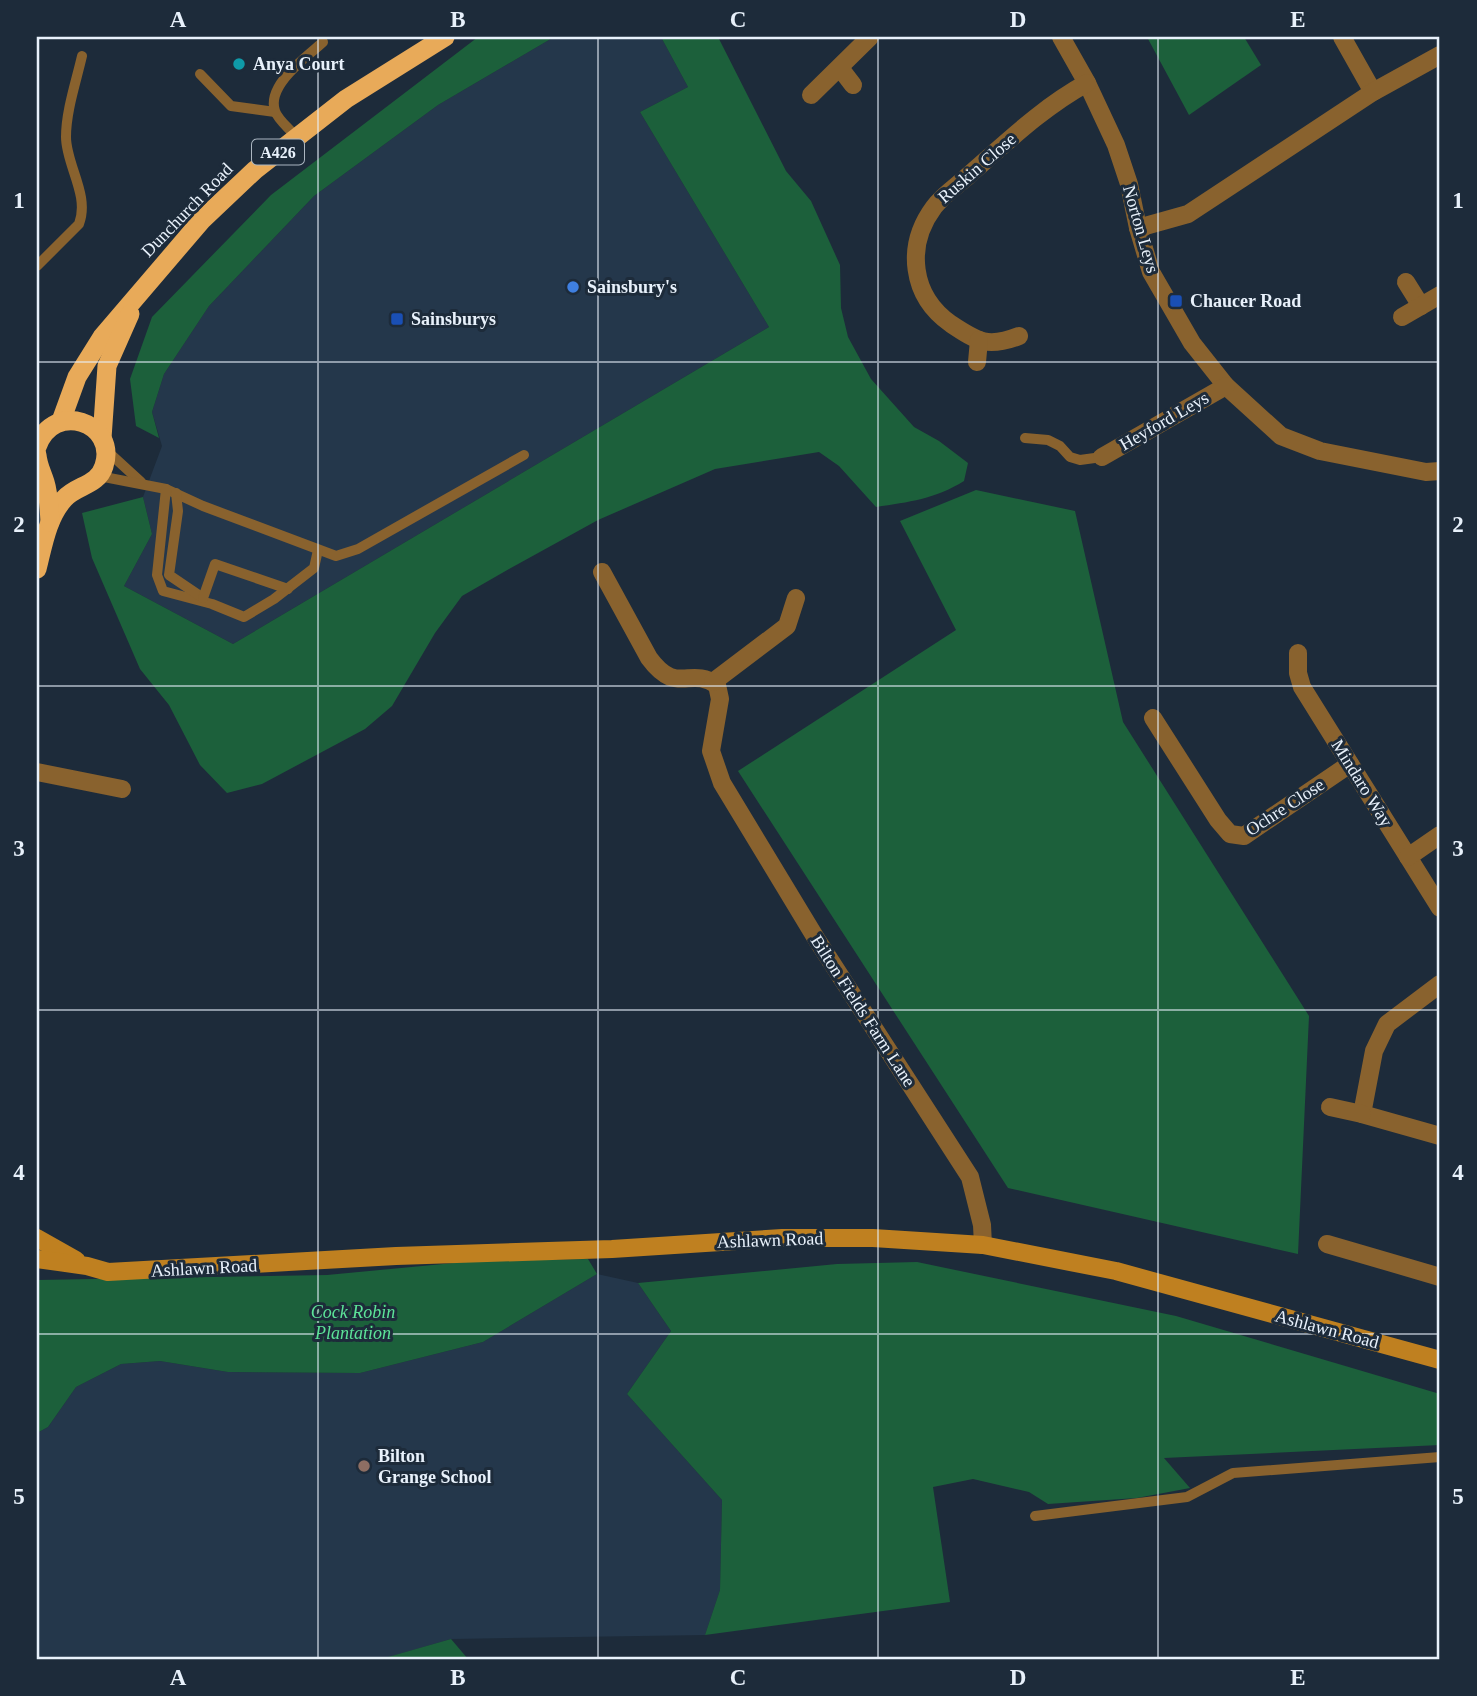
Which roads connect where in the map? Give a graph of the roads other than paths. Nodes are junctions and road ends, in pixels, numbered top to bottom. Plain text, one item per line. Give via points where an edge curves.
1 (445, 37) edge
2 (870, 37) edge
3 (1061, 37) edge
4 (1342, 37) edge
5 (323, 42) dead end
6 (1440, 55) edge
7 (82, 56) dead end
8 (840, 68) junction
9 (200, 75) dead end
10 (1087, 83) junction
11 (853, 85) dead end
12 (1373, 92) junction
13 (811, 95) dead end
14 (275, 112) junction
15 (296, 137) junction
16 (1138, 228) junction
17 (37, 265) edge
18 (1406, 282) dead end
19 (1440, 295) edge
20 (137, 297) junction
21 (1421, 306) junction
22 (1402, 317) dead end
23 (1019, 336) dead end
24 (979, 340) junction
25 (977, 362) dead end
26 (1226, 386) junction
27 (49, 426) edge
28 (1025, 438) dead end
29 (104, 444) junction
30 (37, 447) edge
31 (37, 455) edge
32 (524, 455) dead end
33 (1102, 457) joint
34 (1440, 471) edge
35 (99, 476) junction
36 (44, 477) junction
37 (141, 483) junction
38 (76, 489) junction
39 (171, 491) junction
40 (50, 523) junction
41 (318, 550) junction
42 (37, 569) edge
43 (602, 572) dead end
44 (288, 589) junction
45 (796, 598) dead end
46 (207, 601) junction
47 (1298, 653) dead end
48 (713, 682) junction
49 (1153, 718) dead end
50 (1350, 764) junction
51 (37, 772) edge
52 (122, 789) dead end
53 (1440, 835) edge
54 (1408, 857) junction
55 (1440, 908) edge
56 (1440, 985) edge
57 (1330, 1107) dead end
58 (1362, 1114) junction
59 (1440, 1136) edge
60 (37, 1238) edge
61 (1326, 1244) dead end
62 (983, 1245) junction
63 (37, 1259) edge
64 (88, 1266) junction
65 (1440, 1277) edge
66 (1440, 1360) edge
67 (1440, 1457) edge
68 (1035, 1516) dead end

1 - 15 highway, Dunchurch Road / A426 via 346,99
2 - 8 street
3 - 10 street, Norton Leys
4 - 12 street
5 - 14 lane via 279,82
6 - 12 street
7 - 17 lane via 66,134 81,218
8 - 11 street
8 - 13 street
9 - 14 lane via 230,106
10 - 16 street, Norton Leys via 1116,145
10 - 24 street, Ruskin Close via 1028,123 935,205 927,219 915,268 920,288 933,308
12 - 16 street via 1188,214
14 - 15 lane
15 - 20 highway, Dunchurch Road / A426 via 202,220
16 - 26 street, Norton Leys via 1151,272 1192,344
18 - 21 street
19 - 21 street
20 - 27 highway, Dunchurch Road / A426 via 102,337
20 - 29 highway, Dunchurch Road / A426 via 107,366
21 - 22 street
23 - 24 street via 1000,344
24 - 25 street
26 - 33 street, Heyford Leys
26 - 34 street, Norton Leys via 1281,436 1320,450
27 - 29 highway via 85,422
27 - 30 highway, Dunchurch Road / A426
28 - 33 lane via 1048,440 1080,460
29 - 35 highway, Dunchurch Road / A426
29 - 37 lane
31 - 36 highway
32 - 41 lane via 358,549 336,556
35 - 37 lane
35 - 38 highway
36 - 38 highway via 64,489
36 - 40 highway
37 - 39 lane
38 - 40 highway via 63,500
39 - 41 lane
39 - 46 lane via 178,511 169,575
39 - 46 lane via 157,575 163,591
40 - 42 highway
41 - 44 lane via 314,568
43 - 48 street via 658,671 673,679 707,678
44 - 46 lane via 244,617
44 - 46 lane via 215,564
45 - 48 street via 787,626
47 - 50 street, Mindaro Way via 1302,687
48 - 62 street, Bilton Fields Farm Lane via 720,699 711,751 722,783 970,1177
49 - 50 street, Ochre Close via 1230,834 1244,836
50 - 54 street, Mindaro Way
51 - 52 street
53 - 54 street
54 - 55 street, Mindaro Way
56 - 58 street via 1388,1024 1374,1051
57 - 58 street
58 - 59 street
60 - 64 main road, Ashlawn Road
61 - 65 street
62 - 64 main road, Ashlawn Road via 782,1238 141,1272 108,1272
62 - 66 main road, Ashlawn Road via 1116,1270
63 - 64 main road, Ashlawn Road
67 - 68 lane via 1233,1473 1187,1497

